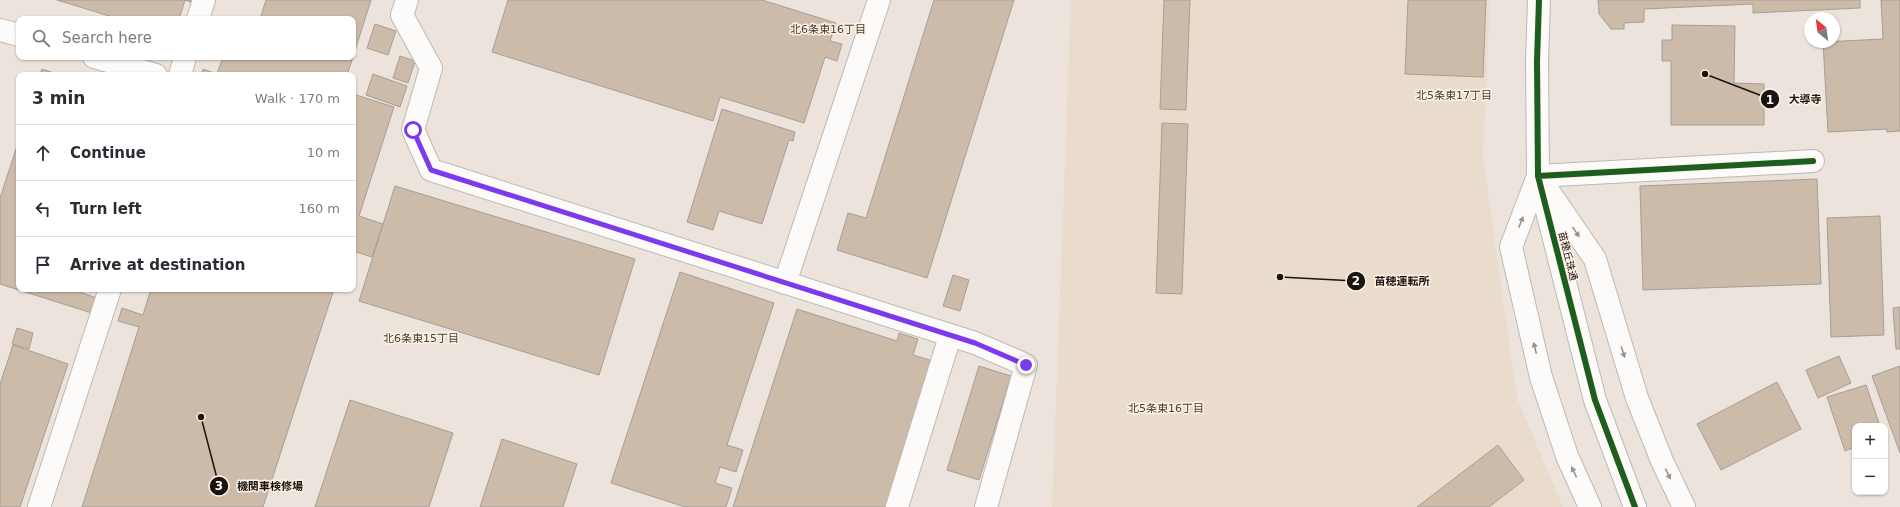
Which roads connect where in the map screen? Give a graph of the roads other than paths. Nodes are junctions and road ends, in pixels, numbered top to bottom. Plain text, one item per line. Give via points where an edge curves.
1 (204, 0) edge
2 (407, 0) edge
3 (879, 0) edge
4 (1539, 0) edge
5 (199, 16) edge
6 (0, 30) edge
7 (16, 34) edge
8 (104, 60) edge
9 (184, 60) edge
10 (146, 72) edge
11 (181, 72) edge
12 (1813, 161) dead end
13 (1538, 176) junction
14 (785, 284) junction
15 (109, 292) edge
16 (950, 336) junction
17 (39, 507) edge
18 (897, 507) edge
19 (986, 507) edge
20 (1590, 507) edge
21 (1635, 507) edge
22 (1684, 507) edge

1 - 5 street
2 - 14 street via 402,15 431,68 413,130 431,170
3 - 14 street
4 - 13 street, 苗穂丘珠通
6 - 7 street
8 - 10 street
9 - 11 street
12 - 13 street
20 -> 13 street via 1567,456 1541,377 1511,247
13 - 21 street, 苗穂丘珠通 via 1595,400
13 -> 22 street via 1595,259 1636,398
14 - 16 street
15 - 17 street
16 - 18 street
16 - 19 street via 975,343 1026,365

